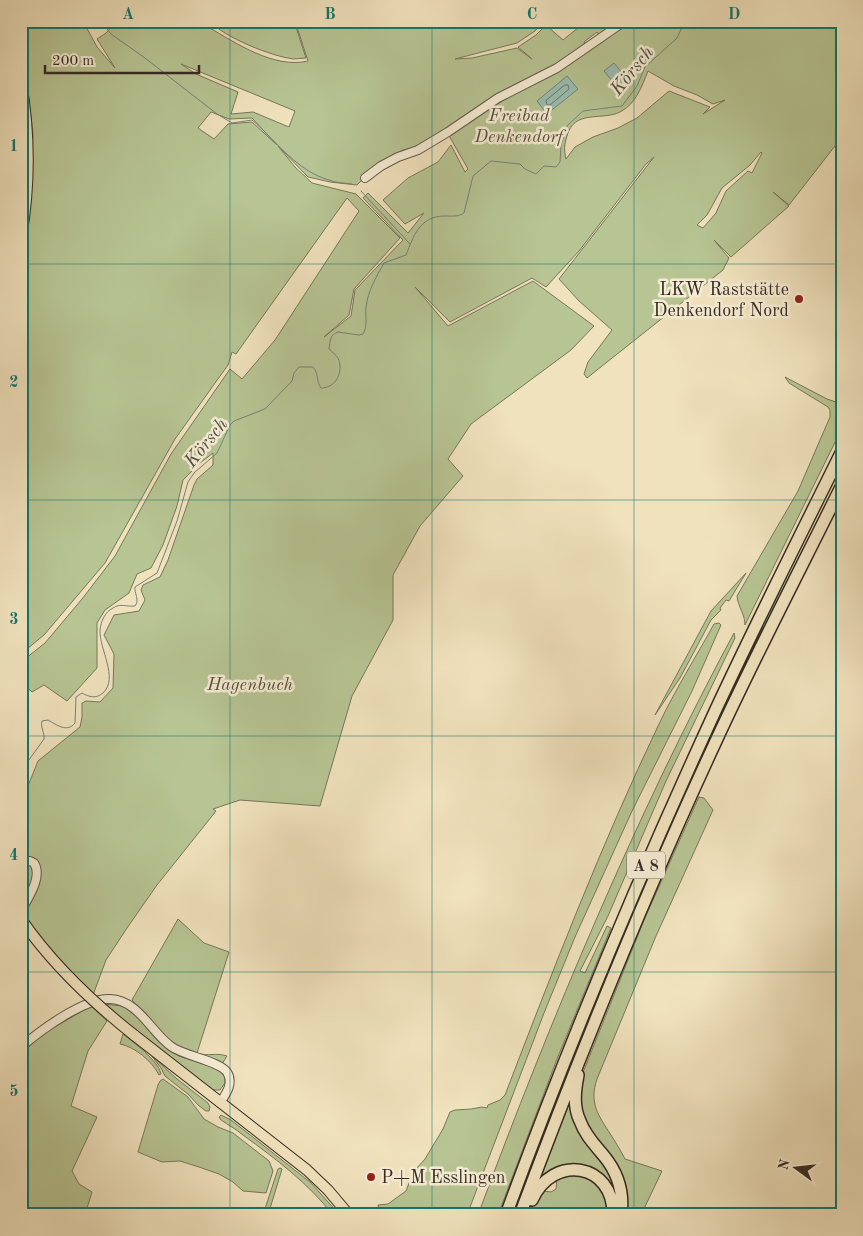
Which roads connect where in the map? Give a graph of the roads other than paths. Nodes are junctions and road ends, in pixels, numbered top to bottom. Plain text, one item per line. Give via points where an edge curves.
1 (625, 21) edge
2 (21, 82) edge
3 (365, 178) dead end
4 (21, 238) edge
5 (842, 451) edge
6 (842, 485) edge
7 (21, 862) edge
8 (21, 911) edge
9 (21, 919) edge
10 (21, 1047) edge
11 (581, 1056) junction
12 (220, 1103) junction
13 (349, 1215) edge
14 (506, 1215) edge
15 (522, 1215) edge
16 (613, 1215) edge
17 (621, 1215) edge

1 - 3 street via 557,68 498,98 448,132 381,166
2 - 4 main road via 28,154
5 - 14 highway, A 8 via 717,707 659,835 565,1059
6 - 11 highway, A 8 via 702,773 651,885
7 - 8 street via 34,863 38,872
9 - 12 main road, bridge via 72,981 100,1007
10 - 12 street via 87,1004 100,999 119,1000 132,1007 172,1047 223,1068 229,1076 230,1086
11 - 15 highway, A 8
11 - 17 highway via 576,1110 584,1130 617,1178 622,1198
12 - 13 main road via 312,1174
15 - 16 highway via 543,1182 555,1173 571,1169 589,1173 602,1183 611,1198

